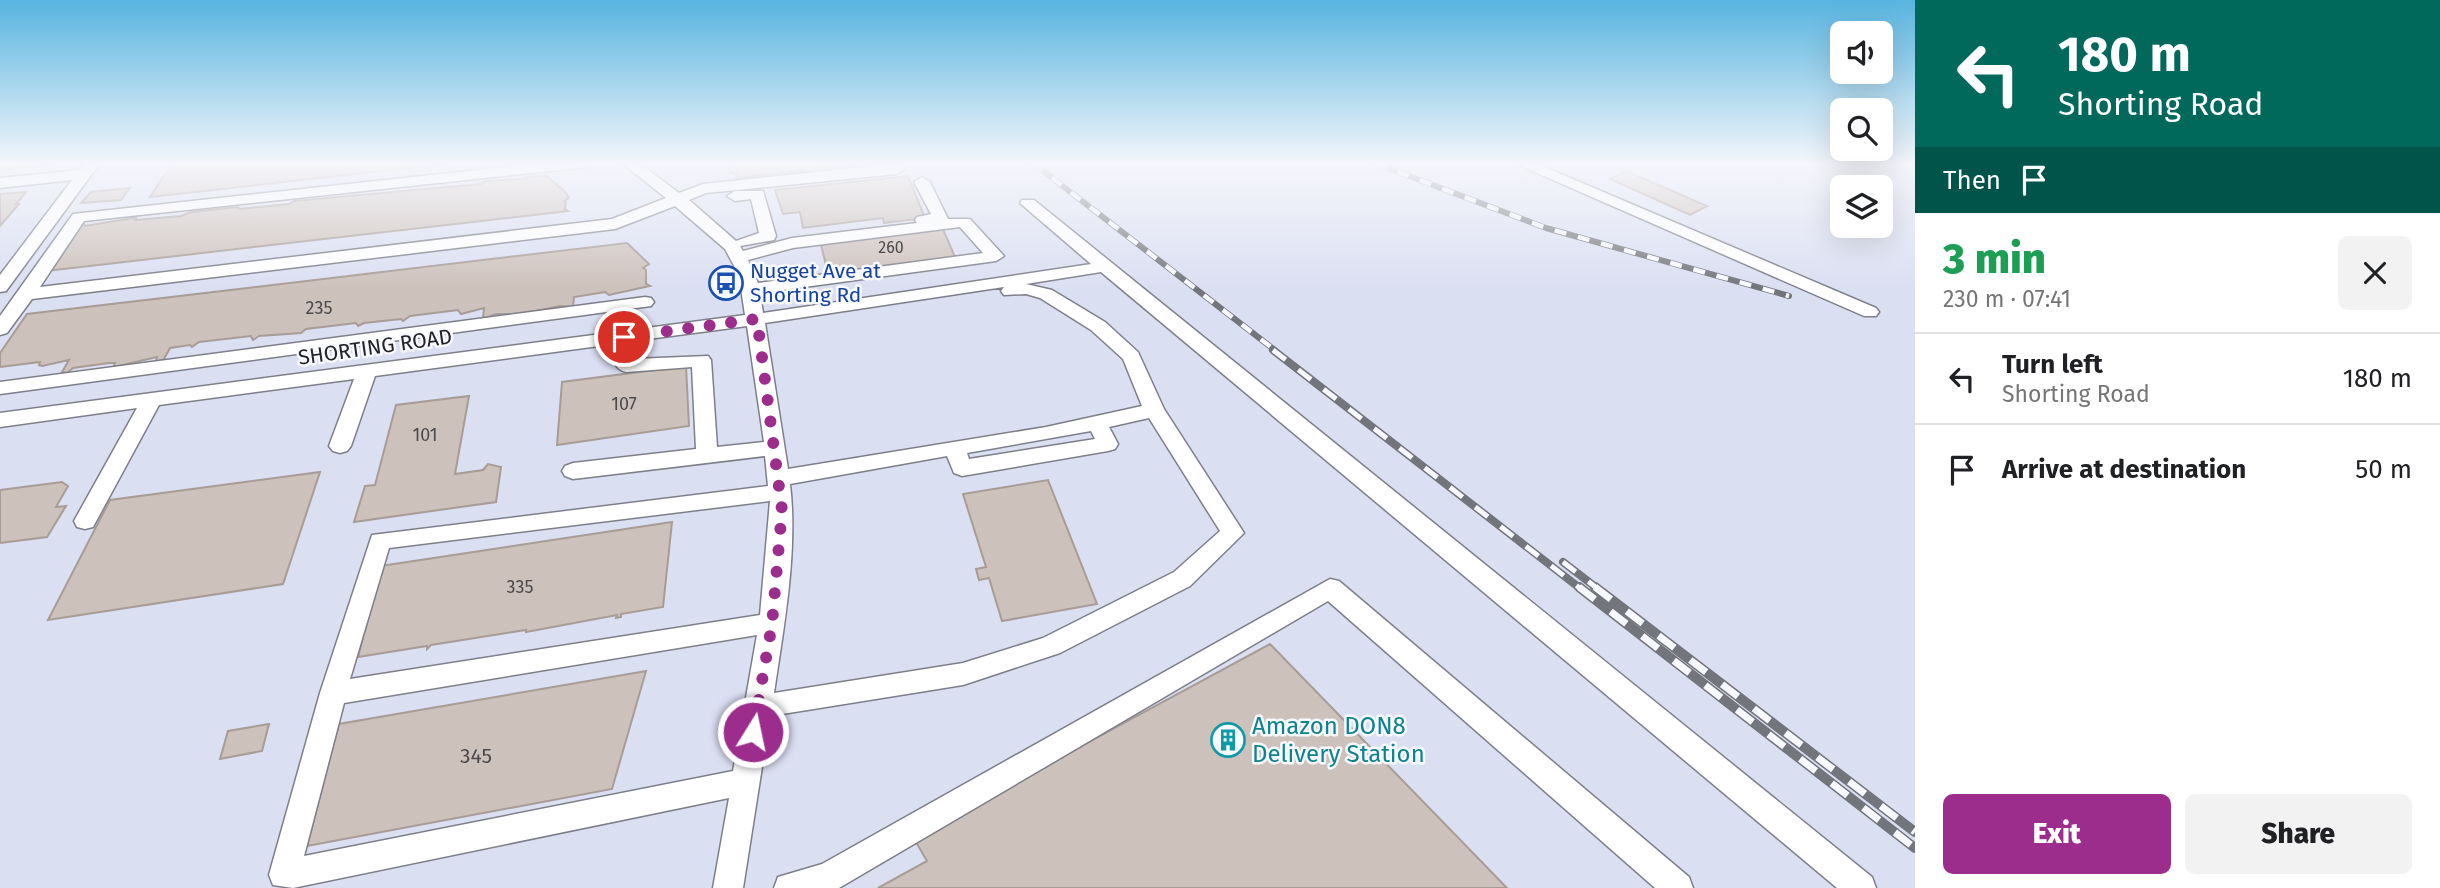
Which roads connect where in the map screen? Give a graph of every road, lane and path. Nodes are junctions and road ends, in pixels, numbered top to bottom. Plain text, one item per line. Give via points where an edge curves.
1 (62, 204) edge
2 (197, 204) edge
3 (672, 204) edge
4 (683, 204) edge
5 (760, 204) edge
6 (934, 204) edge
7 (1030, 204) edge
8 (1618, 204) edge
9 (768, 236) junction
10 (735, 252) junction
11 (1103, 267) junction
12 (0, 287) edge
13 (751, 289) junction
14 (26, 294) junction
15 (645, 302) dead end
16 (865, 303) junction
17 (603, 307) junction
18 (1870, 312) dead end
19 (757, 319) junction
20 (0, 330) edge
21 (614, 338) junction
22 (368, 371) junction
23 (0, 388) edge
24 (152, 399) junction
25 (1154, 410) junction
26 (0, 420) edge
27 (340, 446) dead end
28 (775, 448) junction
29 (707, 455) junction
30 (573, 471) dead end
31 (780, 485) junction
32 (85, 521) dead end
33 (772, 624) junction
34 (333, 693) junction
35 (757, 707) junction
36 (744, 782) junction
37 (728, 888) edge
38 (789, 888) edge
39 (1678, 888) edge
40 (1861, 888) edge

1 - 12 street
2 - 14 street via 79,217
3 - 14 street via 615,223
4 - 10 street
5 - 9 street
6 - 9 street via 941,218
7 - 11 street
8 - 18 street
9 - 10 street
10 - 13 street
10 - 13 street via 964,222 996,256
11 - 16 street
11 - 40 street
13 - 19 street
14 - 20 street
15 - 17 street
16 - 19 street, SHORTING ROAD
16 - 25 street via 882,306 1026,289 1046,294 1098,326 1130,356
17 - 21 street
17 - 23 street
19 - 21 street, SHORTING ROAD
19 - 28 street
21 - 22 street, SHORTING ROAD
21 - 29 street via 626,366 701,360
22 - 24 street, SHORTING ROAD
22 - 27 street
24 - 26 street, SHORTING ROAD
24 - 32 street
25 - 31 street
25 - 35 street via 1233,533 1182,579 1051,646 963,674
28 - 29 street
28 - 31 street
29 - 30 street
31 - 33 street
31 - 34 street via 380,541
33 - 34 street
33 - 35 street
34 - 36 street via 284,875
35 - 36 street
36 - 37 street
38 - 39 street via 828,877 1330,588

